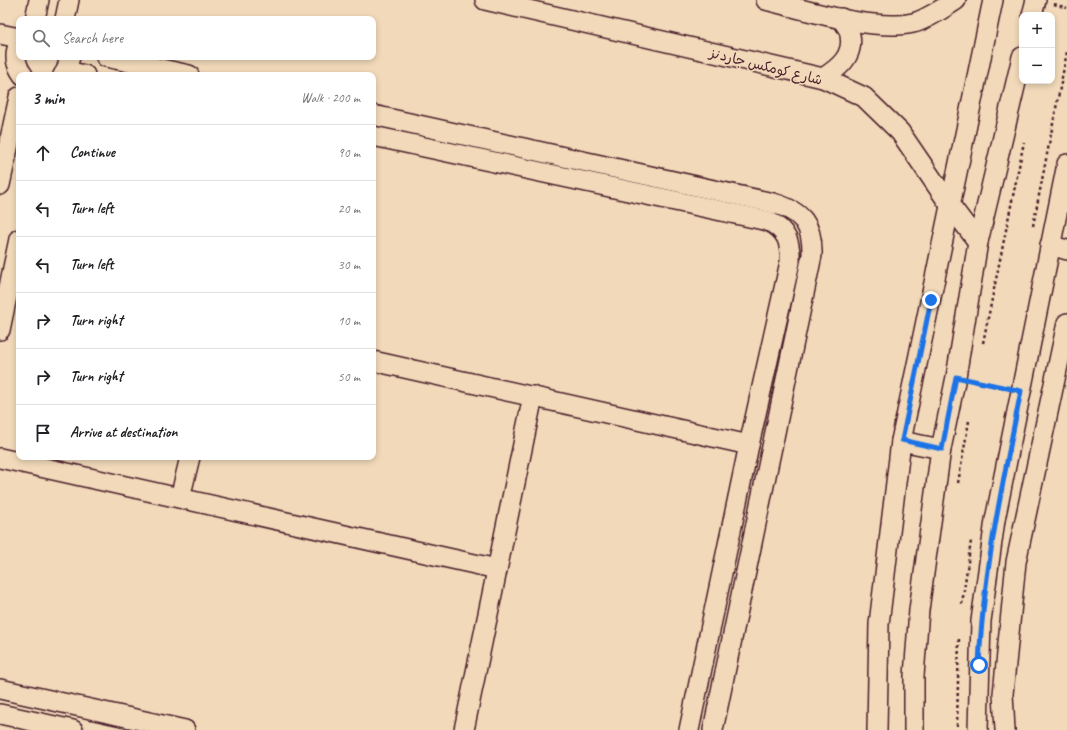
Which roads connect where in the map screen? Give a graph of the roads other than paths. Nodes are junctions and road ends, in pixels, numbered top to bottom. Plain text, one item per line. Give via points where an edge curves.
1 (39, 0) edge
2 (69, 0) edge
3 (485, 0) edge
4 (766, 0) edge
5 (956, 0) edge
6 (993, 0) edge
7 (1036, 0) edge
8 (803, 4) edge
9 (1033, 12) edge
10 (36, 16) edge
11 (66, 16) edge
12 (841, 18) junction
13 (0, 34) edge
14 (16, 37) edge
15 (16, 50) edge
16 (120, 60) edge
17 (13, 65) edge
18 (66, 68) edge
19 (1019, 70) edge
20 (77, 72) edge
21 (175, 72) edge
22 (823, 78) junction
23 (16, 110) edge
24 (376, 116) edge
25 (376, 137) edge
26 (1067, 164) edge
27 (0, 185) edge
28 (950, 206) junction
29 (978, 242) junction
30 (1058, 248) edge
31 (16, 253) edge
32 (1067, 323) edge
33 (0, 330) edge
34 (376, 362) edge
35 (533, 396) junction
36 (902, 440) junction
37 (749, 445) junction
38 (942, 449) junction
39 (0, 458) edge
40 (189, 460) edge
41 (180, 498) junction
42 (497, 569) junction
43 (0, 689) edge
44 (0, 714) edge
45 (73, 730) edge
46 (185, 730) edge
47 (464, 730) edge
48 (689, 730) edge
49 (713, 730) edge
50 (876, 730) edge
51 (914, 730) edge
52 (978, 730) edge
53 (1005, 730) edge

1 - 10 street
2 - 11 street
3 - 22 street, شارع كومكس جاردنز
4 - 8 street
5 - 12 street via 914,23 878,24
6 - 28 street
7 - 9 street
8 - 12 street
12 - 22 street via 850,34 849,53 839,68
13 - 14 street
15 - 17 street
16 - 21 street
18 - 20 street
19 - 29 street
22 - 28 street, شارع كومكس جاردنز via 864,97 900,132
23 - 27 street
24 - 49 street via 773,203 788,207 800,216 809,228 812,255
25 - 37 street via 768,221 777,226 789,241 790,262
26 - 30 street
28 - 29 street, شارع كومكس جاردنز
28 - 36 street
29 - 38 street
30 - 52 street via 1021,391 995,520 981,621
31 - 33 street
32 - 53 street via 1016,562 1003,694
34 - 35 street
35 - 37 street
35 - 42 street
36 - 38 street
36 - 50 street via 879,624
37 - 48 street
38 - 51 street via 919,610 914,676
39 - 41 street
40 - 41 street
41 - 42 street
42 - 47 street
43 - 46 street
44 - 45 street

